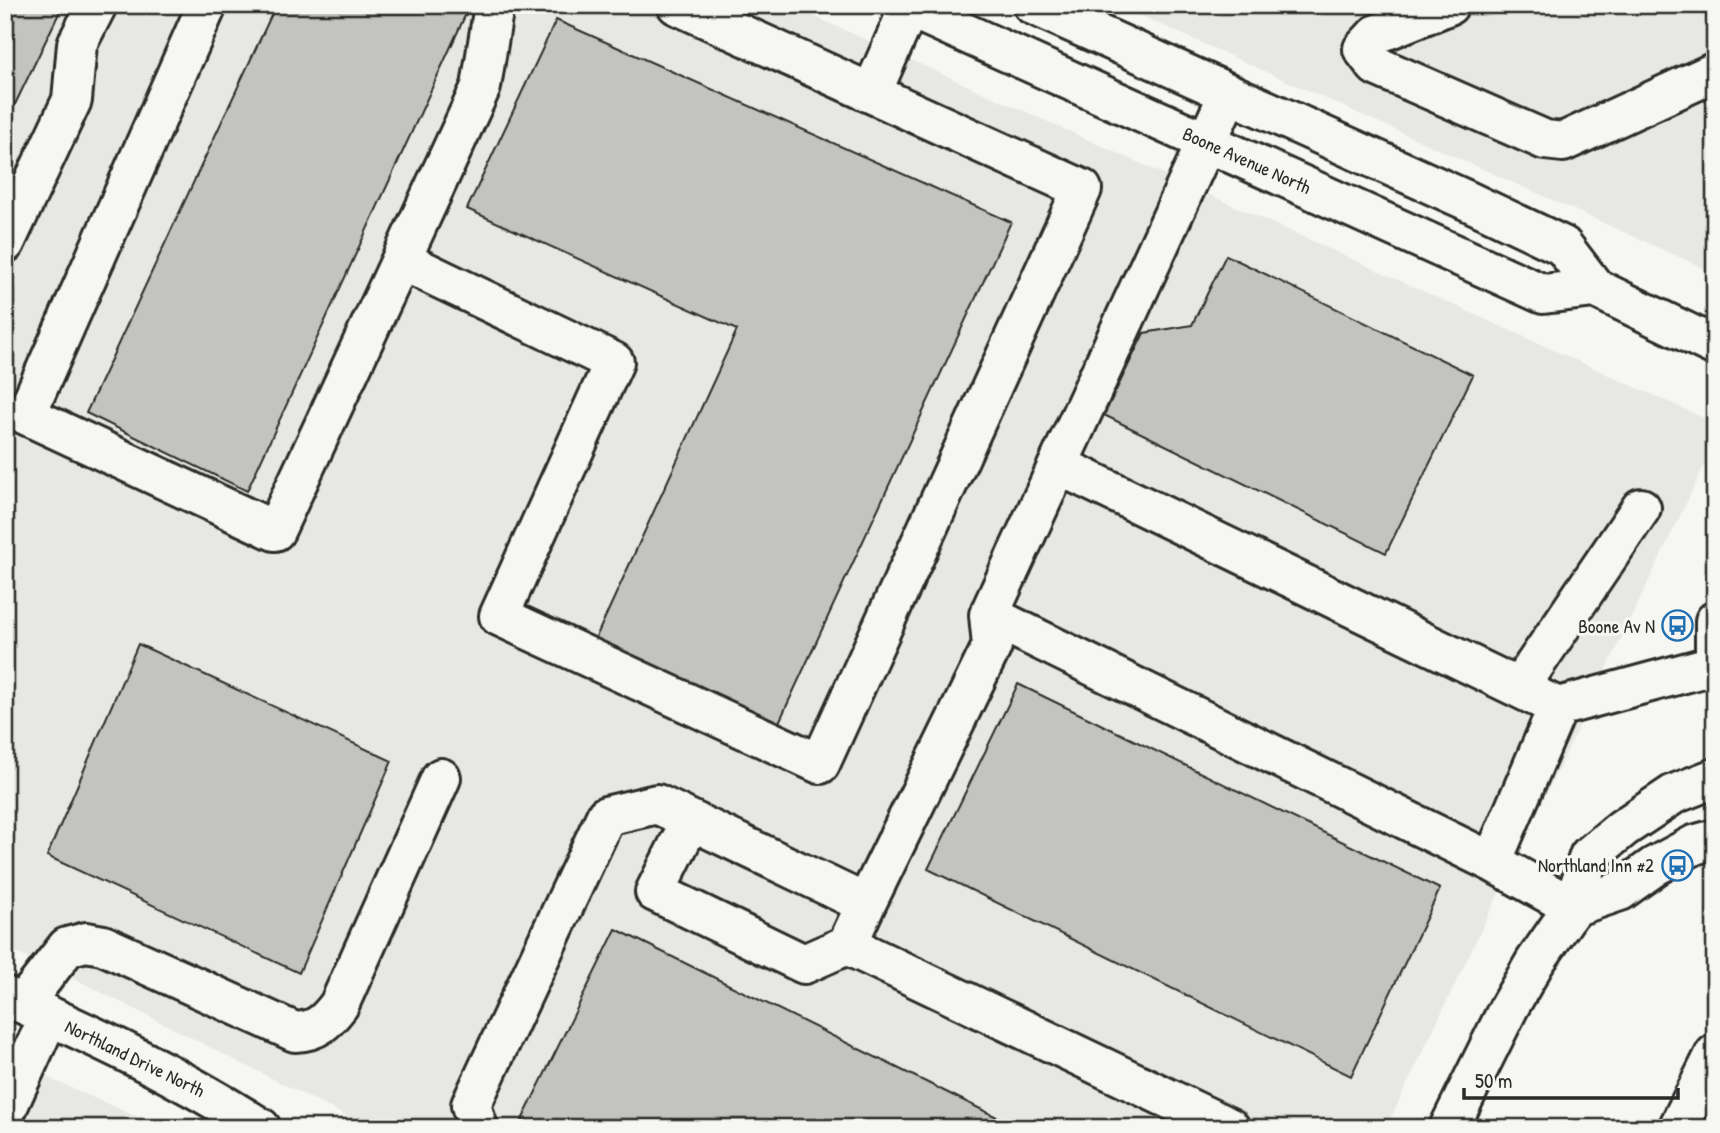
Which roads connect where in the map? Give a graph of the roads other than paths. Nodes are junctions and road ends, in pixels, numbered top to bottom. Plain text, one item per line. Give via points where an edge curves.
1 (97, 5) edge
2 (207, 5) edge
3 (494, 5) edge
4 (677, 5) edge
5 (1033, 5) edge
6 (1449, 5) edge
7 (906, 6) edge
8 (1715, 72) edge
9 (872, 92) junction
10 (1228, 93) junction
11 (1206, 142) junction
12 (8, 228) edge
13 (401, 260) junction
14 (1595, 288) junction
15 (1715, 346) edge
16 (1058, 465) junction
17 (1641, 508) dead end
18 (989, 615) junction
19 (1715, 621) edge
20 (1714, 667) edge
21 (1519, 688) junction
22 (1558, 707) junction
23 (441, 778) dead end
24 (1715, 778) edge
25 (690, 821) junction
26 (1715, 839) edge
27 (1492, 862) junction
28 (866, 904) junction
29 (1573, 907) junction
30 (847, 945) junction
31 (26, 1005) edge
32 (1715, 1054) edge
33 (5, 1113) edge
34 (261, 1128) edge
35 (478, 1128) edge
36 (1230, 1128) edge
37 (1449, 1128) edge
38 (1678, 1128) edge

1 - 12 street via 77,44 72,100
2 - 13 street via 26,415 275,531
3 - 13 street via 481,88
4 - 9 street
5 - 10 street
6 - 8 street via 1377,34 1363,50 1376,66 1545,140 1563,142
7 - 9 street
7 - 11 street, Boone Avenue North
9 - 13 street via 1083,189 820,764 499,616 614,362
10 - 11 street
10 - 14 street via 1563,246
11 - 14 street, Boone Avenue North via 1543,294
11 - 16 street
14 - 15 street
16 - 18 street
16 - 21 street
17 - 21 street
18 - 27 street
18 - 28 street via 992,646
19 - 20 street
20 - 22 street
21 - 22 street
22 - 27 street
23 - 31 street via 339,1004 325,1023 310,1031 295,1031 86,942 67,947
24 - 29 street via 1674,794 1589,856
25 - 28 street
25 - 30 street via 655,892 804,964
25 - 35 street via 657,804 606,816 471,1105
26 - 29 street via 1655,866 1620,891
27 - 29 street
28 - 30 street
29 - 37 street via 1509,1007
30 - 36 street
31 - 33 street
31 - 34 street, Northland Drive North via 215,1098
32 - 38 street

